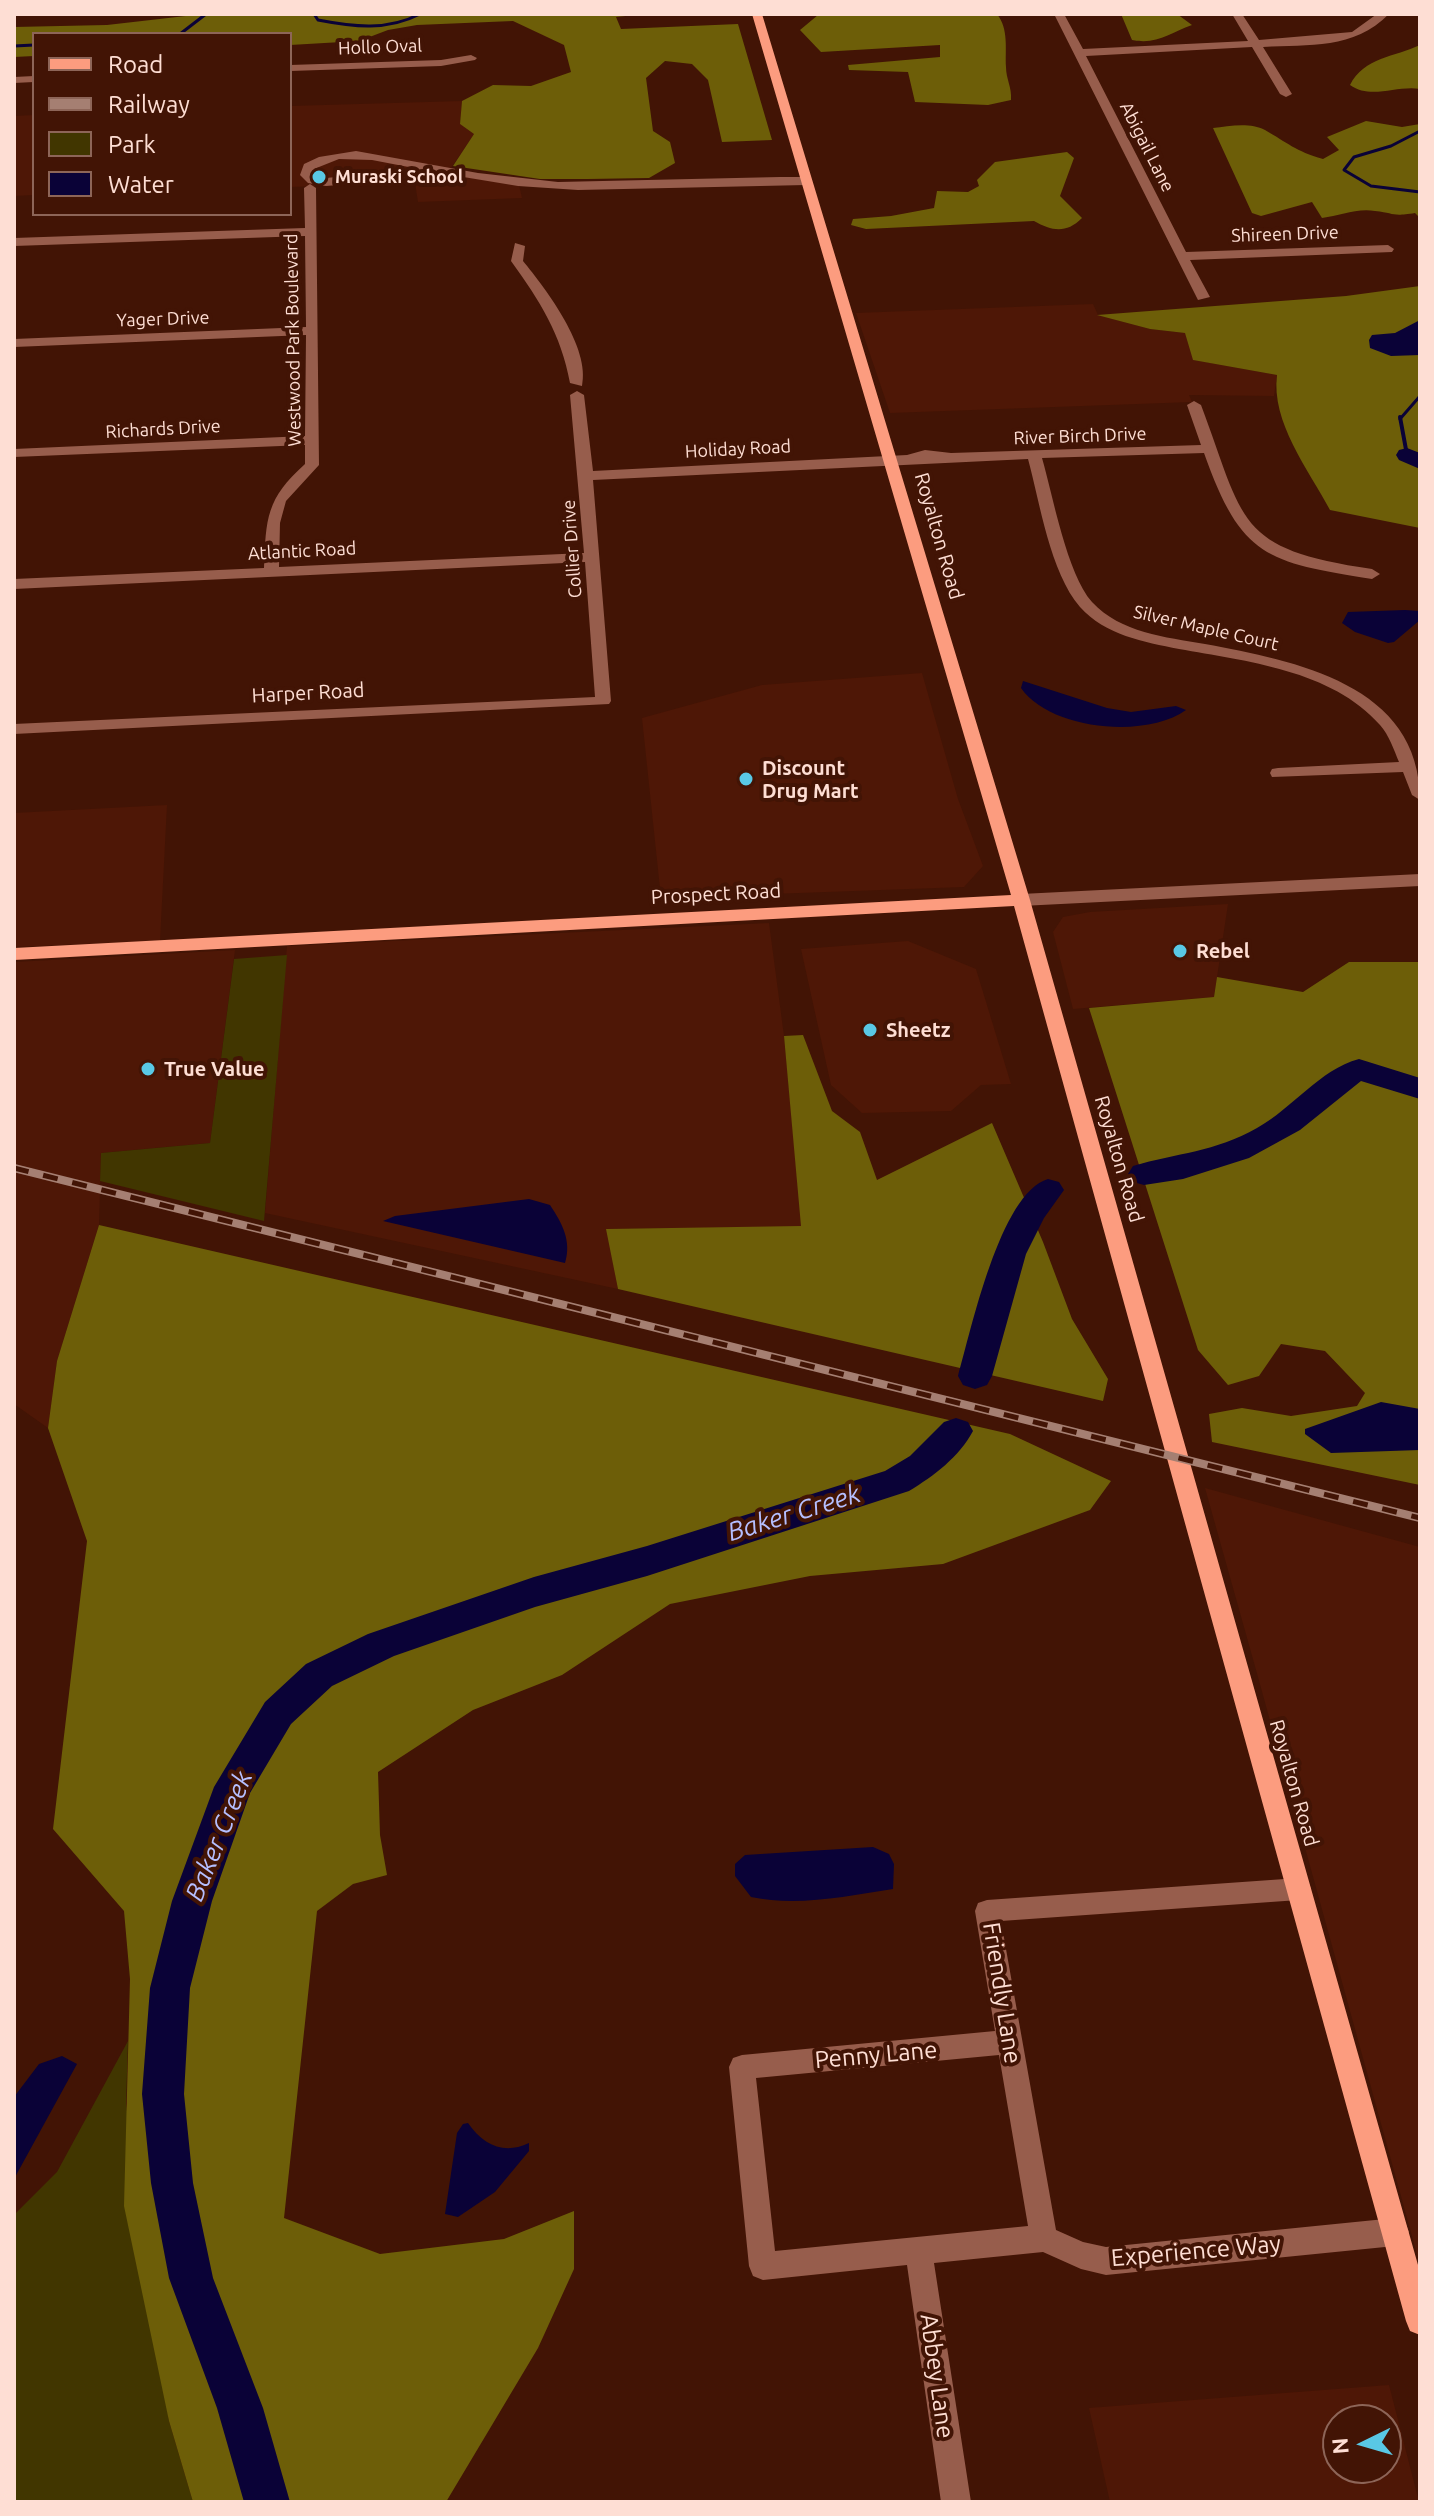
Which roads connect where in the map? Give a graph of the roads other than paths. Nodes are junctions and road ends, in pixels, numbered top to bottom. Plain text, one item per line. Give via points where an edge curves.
1 (757, 14) edge
2 (1059, 14) edge
3 (1237, 14) edge
4 (1384, 14) edge
5 (1256, 44) junction
6 (1078, 53) junction
7 (471, 58) dead end
8 (292, 68) edge
9 (1286, 94) dead end
10 (402, 163) junction
11 (431, 169) junction
12 (398, 176) junction
13 (806, 181) junction
14 (310, 188) dead end
15 (310, 232) junction
16 (14, 242) edge
17 (519, 246) dead end
18 (1388, 249) dead end
19 (1183, 256) junction
20 (1203, 297) dead end
21 (313, 331) junction
22 (14, 343) edge
23 (1194, 405) dead end
24 (313, 440) junction
25 (1211, 449) junction
26 (14, 453) edge
27 (1034, 456) junction
28 (892, 459) junction
29 (586, 476) junction
30 (593, 557) junction
31 (271, 572) junction
32 (1372, 574) dead end
33 (14, 584) edge
34 (603, 701) joint
35 (14, 729) edge
36 (1407, 767) junction
37 (1278, 773) dead end
38 (1420, 795) edge
39 (1420, 880) edge
40 (1021, 900) junction
41 (14, 954) edge
42 (1299, 1889) junction
43 (1010, 2042) junction
44 (1395, 2232) junction
45 (1044, 2238) junction
46 (919, 2251) junction
47 (1420, 2321) edge
48 (956, 2502) edge

1 - 13 main road, Royalton Road
2 - 6 street, Abigail Lane
3 - 5 street
4 - 5 street via 1355,35
5 - 6 street
5 - 9 street
6 - 19 street, Abigail Lane
7 - 8 street, Hollo Oval
10 - 11 street
10 - 12 street
10 - 12 street via 343,154 318,161 306,175 326,182
11 - 12 street
11 - 13 street via 571,186
13 - 28 main road, Royalton Road
14 - 15 street, Westwood Park Boulevard
15 - 16 street
15 - 21 street, Westwood Park Boulevard
17 - 29 street, Collier Drive via 517,261 550,301 565,331
18 - 19 street, Shireen Drive
19 - 20 street, Abigail Lane
21 - 22 street, Yager Drive
21 - 24 street, Westwood Park Boulevard
23 - 25 street
24 - 26 street, Richards Drive
24 - 31 street, Westwood Park Boulevard via 312,465 274,507
25 - 27 street, River Birch Drive
25 - 32 street via 1235,512 1255,537 1299,560
27 - 28 street, River Birch Drive
27 - 36 street, Silver Maple Court via 1073,585 1094,613 1142,637 1300,671 1341,686 1387,723
28 - 29 street, Holiday Road
28 - 40 main road, Royalton Road
29 - 30 street, Collier Drive
30 - 31 street, Atlantic Road
30 - 34 street, Collier Drive
31 - 33 street, Atlantic Road
34 - 35 street, Harper Road
36 - 37 street
36 - 38 street, Silver Maple Court
39 - 40 street, Prospect Road
40 - 41 main road, Prospect Road
40 - 42 main road, Royalton Road
42 - 43 street, Friendly Lane via 987,1911
42 - 44 main road, Royalton Road
43 - 45 street, Friendly Lane
43 - 46 street, Penny Lane via 742,2067 763,2266
44 - 45 street, Experience Way via 1106,2261
44 - 47 main road, Royalton Road
45 - 46 street
46 - 48 street, Abbey Lane

